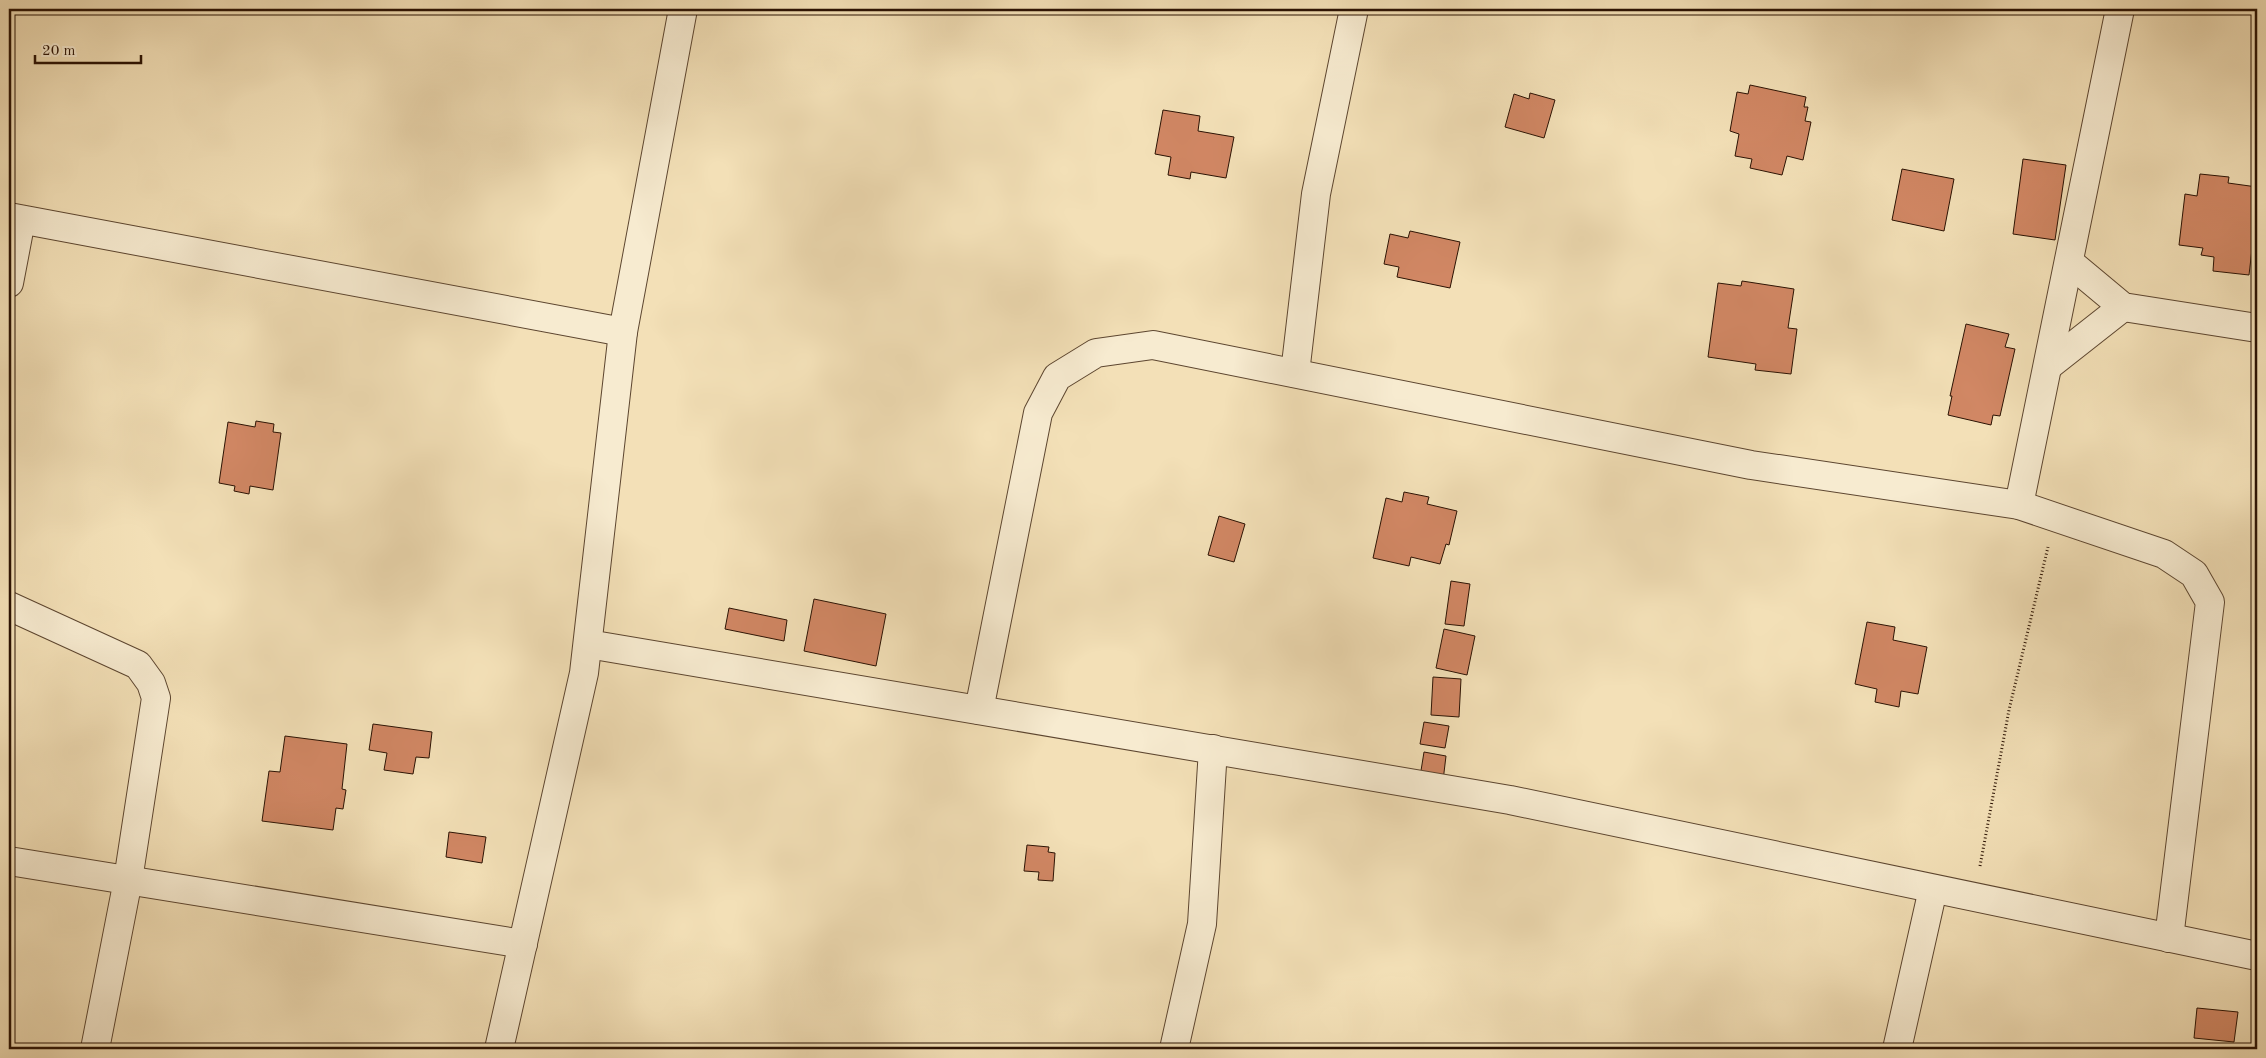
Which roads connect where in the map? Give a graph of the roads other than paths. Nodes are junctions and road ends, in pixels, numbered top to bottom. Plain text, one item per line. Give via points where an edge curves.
1 (683, 9) edge
2 (1354, 9) edge
3 (2120, 9) edge
4 (15, 219) edge
5 (2069, 262) junction
6 (9, 283) edge
7 (2123, 307) junction
8 (2257, 328) edge
9 (623, 332) junction
10 (2048, 366) junction
11 (1295, 373) junction
12 (2019, 505) junction
13 (9, 606) edge
14 (588, 644) junction
15 (979, 710) junction
16 (1213, 749) junction
17 (9, 861) edge
18 (128, 880) junction
19 (1933, 889) junction
20 (2169, 938) junction
21 (523, 944) junction
22 (2257, 956) edge
23 (95, 1049) edge
24 (500, 1049) edge
25 (1174, 1049) edge
26 (1897, 1049) edge

1 - 9 street
2 - 11 street via 1316,194
3 - 5 street
4 - 6 street
4 - 9 street
5 - 7 street
5 - 10 street
7 - 8 street
7 - 10 street
9 - 14 street
10 - 12 street
11 - 12 street via 1752,465
11 - 15 street via 1153,345 1096,353 1057,377 1038,413
12 - 20 street via 2164,554 2194,574 2210,602
13 - 18 street via 138,665 151,683 156,698
14 - 15 street
14 - 21 street
15 - 16 street
16 - 19 street via 1510,800
16 - 25 street via 1202,924
17 - 18 street
18 - 21 street
18 - 23 street
19 - 20 street
19 - 26 street
20 - 22 street
21 - 24 street

